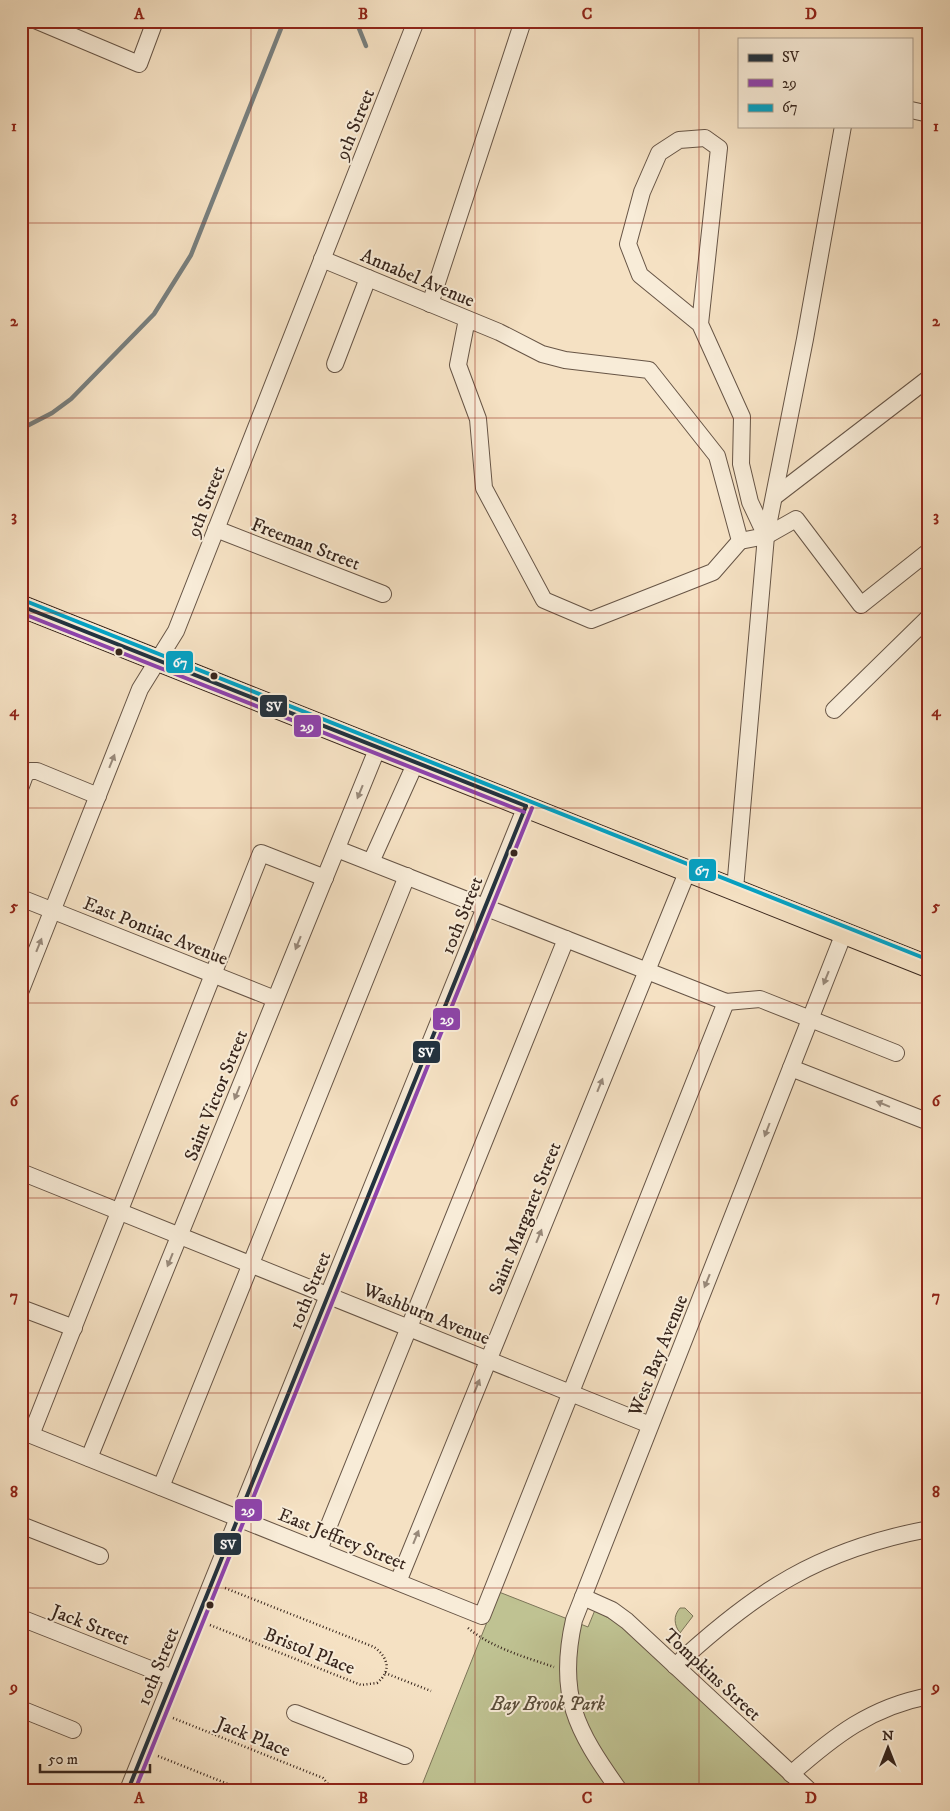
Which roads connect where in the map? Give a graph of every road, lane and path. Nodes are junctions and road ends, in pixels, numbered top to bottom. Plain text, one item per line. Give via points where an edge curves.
1 (37, 21) edge
2 (155, 21) edge
3 (416, 21) edge
4 (523, 21) edge
5 (912, 110) edge
6 (929, 114) edge
7 (842, 128) edge
8 (322, 259) junction
9 (368, 278) junction
10 (430, 304) junction
11 (467, 319) junction
12 (700, 324) junction
13 (335, 364) dead end
14 (929, 378) edge
15 (774, 497) junction
16 (216, 529) junction
17 (766, 536) junction
18 (740, 541) junction
19 (929, 550) edge
20 (383, 594) dead end
21 (21, 606) edge
22 (929, 617) edge
23 (158, 660) junction
24 (834, 710) dead end
25 (378, 747) junction
26 (416, 762) junction
27 (21, 786) edge
28 (98, 796) junction
29 (526, 806) junction
30 (337, 848) junction
31 (370, 862) junction
32 (688, 870) junction
33 (407, 876) junction
34 (325, 878) junction
35 (735, 889) junction
36 (21, 898) edge
37 (486, 907) junction
38 (53, 910) junction
39 (844, 933) junction
40 (566, 939) junction
41 (929, 967) edge
42 (647, 970) junction
43 (213, 974) junction
44 (22, 985) edge
45 (275, 999) junction
46 (726, 1002) junction
47 (810, 1019) junction
48 (896, 1053) dead end
49 (791, 1068) junction
50 (929, 1122) edge
51 (21, 1172) edge
52 (119, 1211) junction
53 (180, 1236) junction
54 (251, 1264) junction
55 (328, 1295) junction
56 (21, 1308) edge
57 (74, 1328) junction
58 (409, 1328) junction
59 (488, 1359) junction
60 (571, 1392) junction
61 (650, 1425) junction
62 (26, 1433) edge
63 (88, 1458) junction
64 (161, 1487) junction
65 (238, 1518) junction
66 (21, 1526) edge
67 (929, 1529) edge
68 (319, 1550) junction
69 (100, 1556) dead end
70 (398, 1582) junction
71 (212, 1583) junction
72 (583, 1597) junction
73 (21, 1618) edge
74 (197, 1619) junction
75 (465, 1626) dead end
76 (675, 1666) junction
77 (567, 1671) junction
78 (385, 1673) junction
79 (173, 1678) junction
80 (431, 1691) dead end
81 (929, 1696) edge
82 (21, 1710) edge
83 (160, 1712) junction
84 (295, 1713) dead end
85 (73, 1730) dead end
86 (144, 1750) junction
87 (405, 1756) dead end
88 (791, 1774) junction
89 (128, 1790) edge
90 (243, 1790) edge
91 (333, 1790) edge
92 (619, 1790) edge
93 (809, 1790) edge

1 - 2 street via 139,64
3 - 8 street, 9th Street
4 - 10 street
5 - 6 street
7 - 15 street
8 - 9 street, Annabel Avenue
8 - 16 street, 9th Street
9 - 10 street, Annabel Avenue
9 - 13 street
10 - 11 street, Annabel Avenue
11 - 18 street, Annabel Avenue via 542,354 565,360 649,370 716,456
11 - 18 street via 458,365 478,419 484,488 544,600 591,620 713,572
12 - 12 street via 719,148 706,138 679,140 659,153 642,192 628,244 640,275
12 - 17 street via 742,417 741,464 750,502
14 - 15 street
15 - 17 street
16 - 20 street, Freeman Street
16 - 23 street, 9th Street via 176,632
17 - 18 street
17 - 19 street via 796,519 861,605
17 - 35 street
21 - 23 main road
22 - 24 street
23 - 25 main road
28 -> 23 street, 9th Street via 140,689
25 - 26 main road
25 -> 30 street, Saint Victor Street
26 - 29 main road
26 - 31 street
27 - 28 street via 25,775 37,771
28 - 38 street, 9th Street
29 - 32 main road
29 - 37 street, 10th Street
30 - 31 street
30 - 34 street, Saint Victor Street
31 - 33 street
32 - 35 main road
32 - 42 street, Saint Margaret Street
33 - 37 street
33 - 54 street
34 - 43 street via 261,853
34 -> 45 street, Saint Victor Street
35 - 39 main road
36 - 38 street, East Pontiac Avenue
37 - 40 street
37 - 55 street, 10th Street
38 - 43 street, East Pontiac Avenue
44 -> 38 street, 9th Street
39 - 41 main road
39 -> 47 street, West Bay Avenue
40 - 42 street
40 - 58 street
42 - 46 street
59 -> 42 street, Saint Margaret Street
43 - 45 street, East Pontiac Avenue
43 - 52 street
45 -> 53 street, Saint Victor Street
46 - 47 street via 760,999
46 - 60 street
47 - 48 street
47 - 49 street, West Bay Avenue
50 -> 49 street
49 -> 61 street, West Bay Avenue
51 - 52 street, Washburn Avenue
52 - 53 street, Washburn Avenue
52 - 57 street
53 - 54 street, Washburn Avenue
53 -> 63 street, Saint Victor Street
54 - 55 street, Washburn Avenue
54 - 64 street
55 - 58 street, Washburn Avenue
55 - 65 street, 10th Street
56 - 57 street
57 - 62 street
58 - 59 street, Washburn Avenue
58 - 68 street
59 - 60 street, Washburn Avenue
70 -> 59 street, Saint Margaret Street
60 - 61 street, Washburn Avenue
60 - 70 street, East Jeffrey Street via 482,1616
61 - 72 street, West Bay Avenue
62 - 63 street, East Jeffrey Street
63 - 64 street, East Jeffrey Street
64 - 65 street, East Jeffrey Street
65 - 68 street, East Jeffrey Street
65 - 71 street, 10th Street
66 - 69 street
67 - 76 street via 892,1536 842,1552 796,1572 720,1624
68 - 70 street, East Jeffrey Street
71 - 74 street, 10th Street
71 - 78 path, Bristol Place via 374,1647 383,1653 387,1662
72 - 76 street, Tompkins Street via 612,1610
72 - 77 street, West Bay Avenue via 569,1644
73 - 79 street, Jack Street
74 - 78 path, Bristol Place via 361,1685 377,1683
74 - 79 street, 10th Street
75 - 77 path via 478,1637 507,1650
76 - 88 street, Tompkins Street
77 - 92 street, West Bay Avenue via 573,1713
78 - 80 path
79 - 83 street, 10th Street
81 - 88 street via 876,1712 849,1726
82 - 85 street
83 - 86 street, 10th Street
83 - 91 path, Jack Place via 324,1778
84 - 87 street
86 - 89 street, 10th Street
86 - 90 path
88 - 93 street, Tompkins Street

